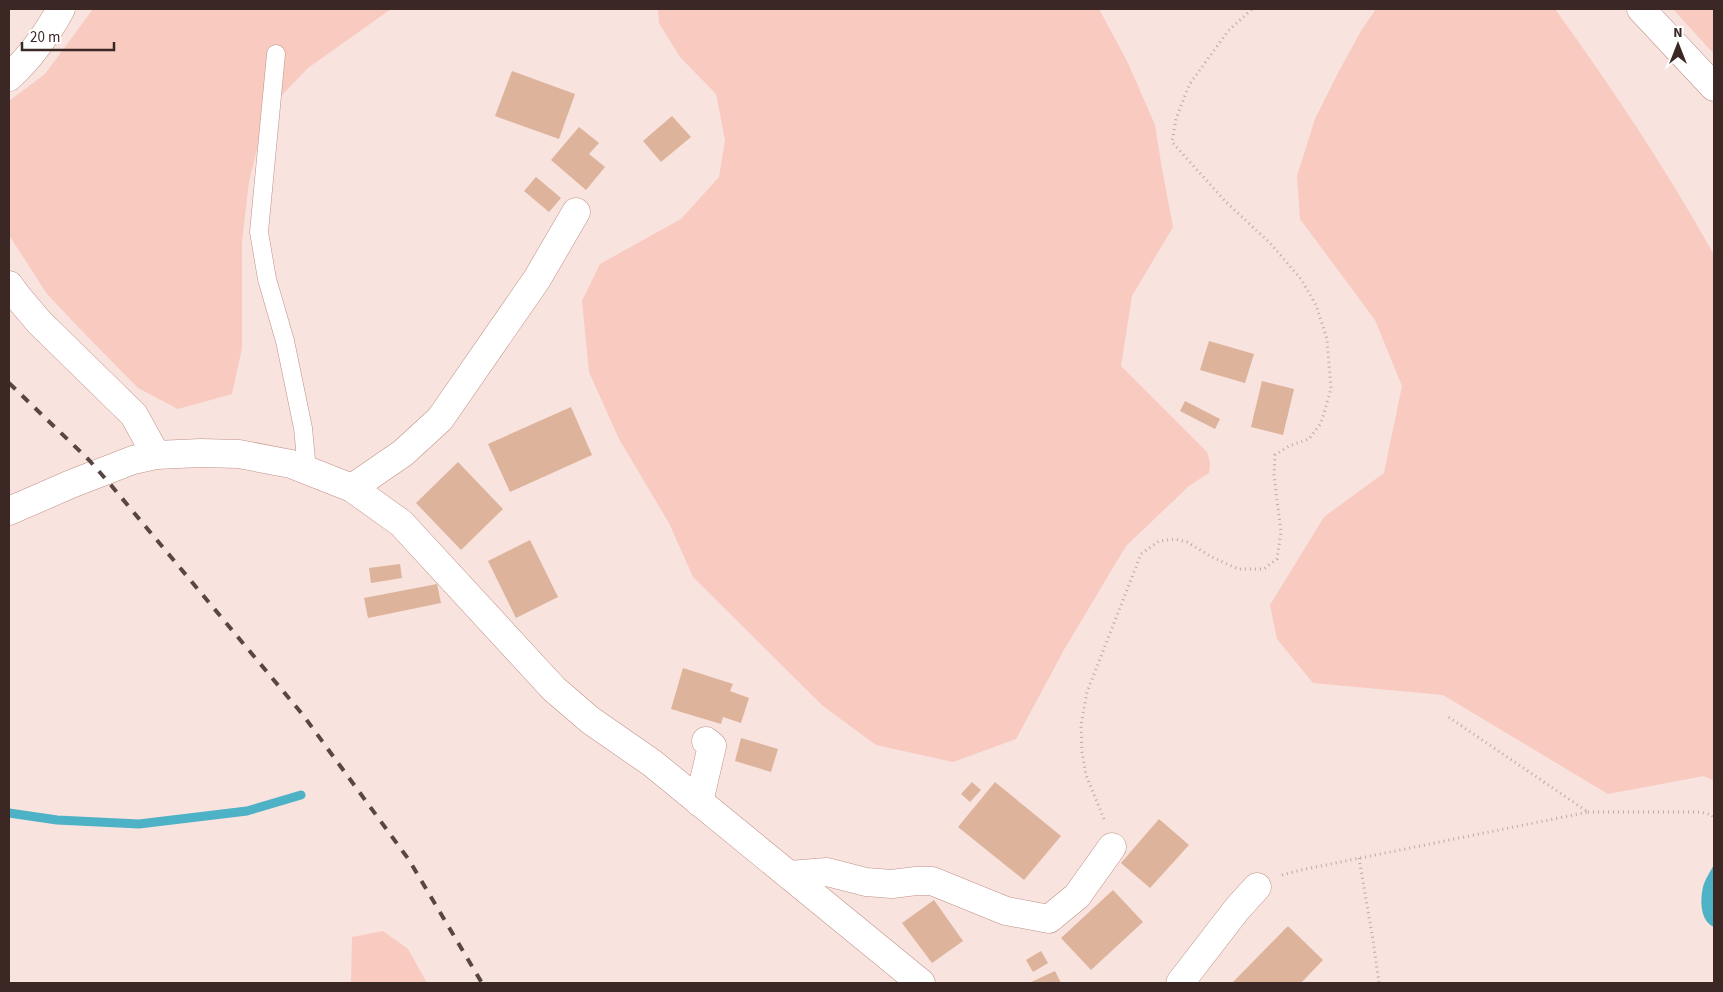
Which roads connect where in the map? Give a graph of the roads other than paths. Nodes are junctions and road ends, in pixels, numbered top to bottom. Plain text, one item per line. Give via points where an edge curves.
1 (61, 9) edge
2 (1641, 9) edge
3 (276, 54) dead end
4 (9, 77) edge
5 (1714, 88) edge
6 (576, 212) dead end
7 (9, 285) edge
8 (156, 455) junction
9 (307, 470) junction
10 (352, 488) junction
11 (9, 511) edge
12 (706, 741) dead end
13 (699, 802) junction
14 (1112, 847) road end
15 (789, 875) junction
16 (1257, 887) road end
17 (921, 983) edge
18 (1180, 983) edge

1 - 4 street via 48,33
2 - 5 street
3 - 9 lane via 259,232 262,257 285,341 303,428
6 - 10 street via 537,279 440,418 403,453
7 - 8 street via 39,322 134,416
8 - 9 street via 239,454
8 - 11 street via 115,467
9 - 10 street
10 - 13 street via 401,523 554,689
12 - 13 street via 712,746
13 - 15 street
14 - 15 street via 1077,896 1049,919 1006,911 932,881 892,884 866,882 827,872
15 - 17 street
16 - 18 street

